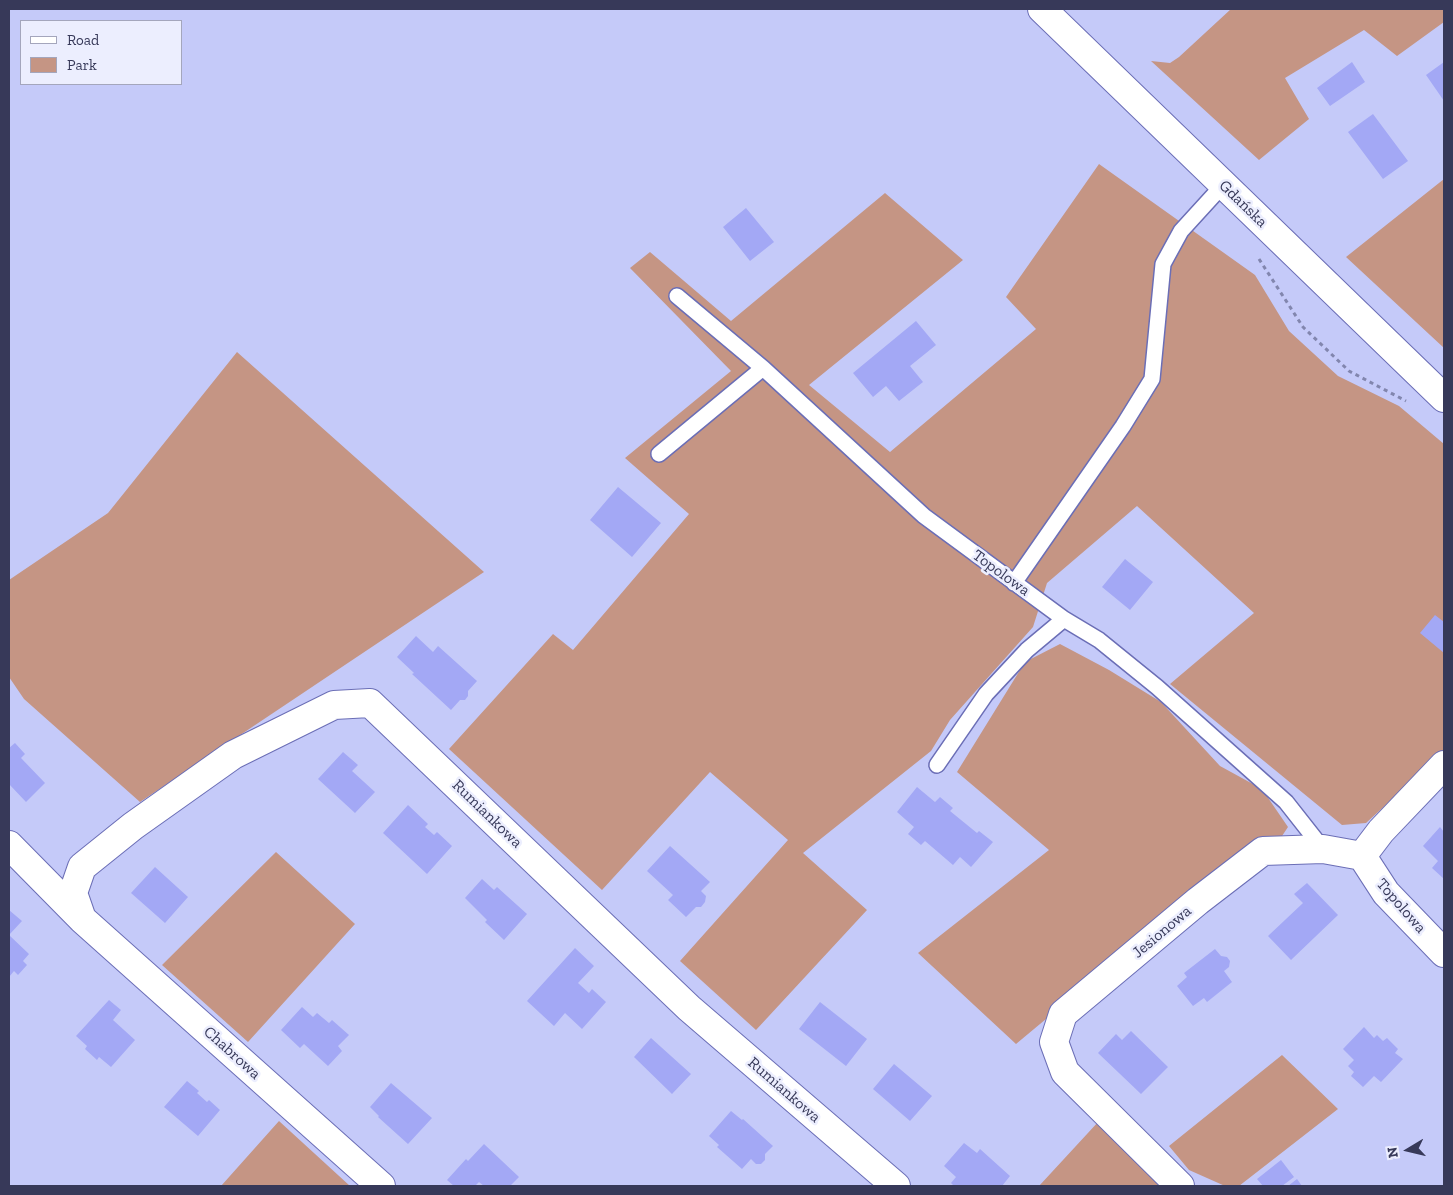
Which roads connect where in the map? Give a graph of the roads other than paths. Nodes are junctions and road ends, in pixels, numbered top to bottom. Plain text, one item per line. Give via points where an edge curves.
1 (1043, 9) edge
2 (1223, 185) junction
3 (677, 296) dead end
4 (763, 368) junction
5 (1444, 398) edge
6 (659, 454) dead end
7 (1014, 583) junction
8 (1064, 619) junction
9 (937, 765) dead end
10 (1444, 765) edge
11 (9, 845) edge
12 (1323, 849) junction
13 (1362, 856) junction
14 (82, 919) junction
15 (1444, 953) edge
16 (381, 1186) edge
17 (896, 1186) edge
18 (1180, 1186) edge

1 - 2 street, Gdańska
2 - 5 street, Gdańska
2 - 7 lane via 1181,231 1163,264 1152,379
3 - 4 lane, Topolowa
4 - 6 lane
4 - 7 lane, Topolowa via 924,516
7 - 8 lane, Topolowa
8 - 9 lane via 1028,650 986,694
8 - 12 lane, Topolowa via 1100,640 1172,700 1286,802
10 - 13 street
11 - 14 street, Chabrowa
12 - 13 street, Jesionowa
12 - 18 street, Jesionowa via 1263,852 1198,901 1063,1014 1054,1042 1065,1072
13 - 15 street, Topolowa via 1386,893
14 - 16 street, Chabrowa
14 - 17 street, Rumiankowa via 73,893 82,867 133,826 242,750 334,705 370,703 689,1008

